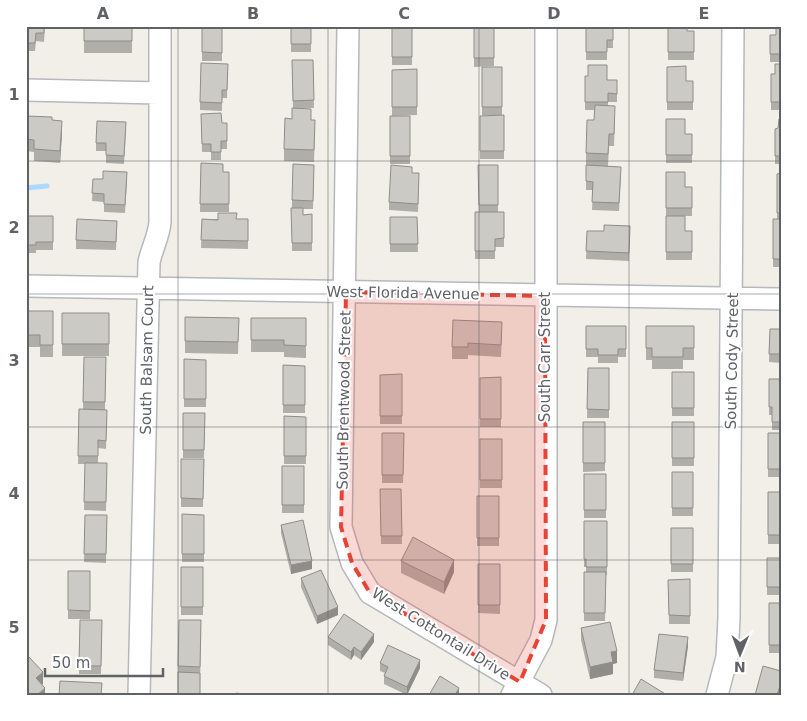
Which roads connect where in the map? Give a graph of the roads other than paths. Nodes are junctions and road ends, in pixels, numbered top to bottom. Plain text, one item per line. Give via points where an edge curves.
1 (160, 26) edge
2 (348, 26) edge
3 (546, 26) edge
4 (734, 26) edge
5 (26, 90) edge
6 (159, 93) junction
7 (26, 286) edge
8 (148, 289) junction
9 (346, 292) junction
10 (545, 296) junction
11 (733, 298) junction
12 (781, 299) edge
13 (352, 563) joint
14 (516, 688) edge
15 (139, 695) edge
16 (541, 695) edge
17 (717, 695) edge

1 - 6 street, South Balsam Court
2 - 9 street, South Brentwood Street
3 - 10 street, South Carr Street
4 - 11 street, South Cody Street
5 - 6 street
6 - 8 street, South Balsam Court via 160,222 149,262
7 - 8 street, West Florida Avenue
8 - 9 street, West Florida Avenue
8 - 15 street, South Balsam Court
9 - 10 street, West Florida Avenue
9 - 13 street, South Brentwood Street via 341,527
10 - 11 street, West Florida Avenue
10 - 14 street, South Carr Street via 546,620 541,640
11 - 12 street, West Florida Avenue
11 - 17 street, South Cody Street via 729,618 727,657
13 - 14 street, West Cottontail Drive via 370,593
14 - 16 street, West Cottontail Drive

